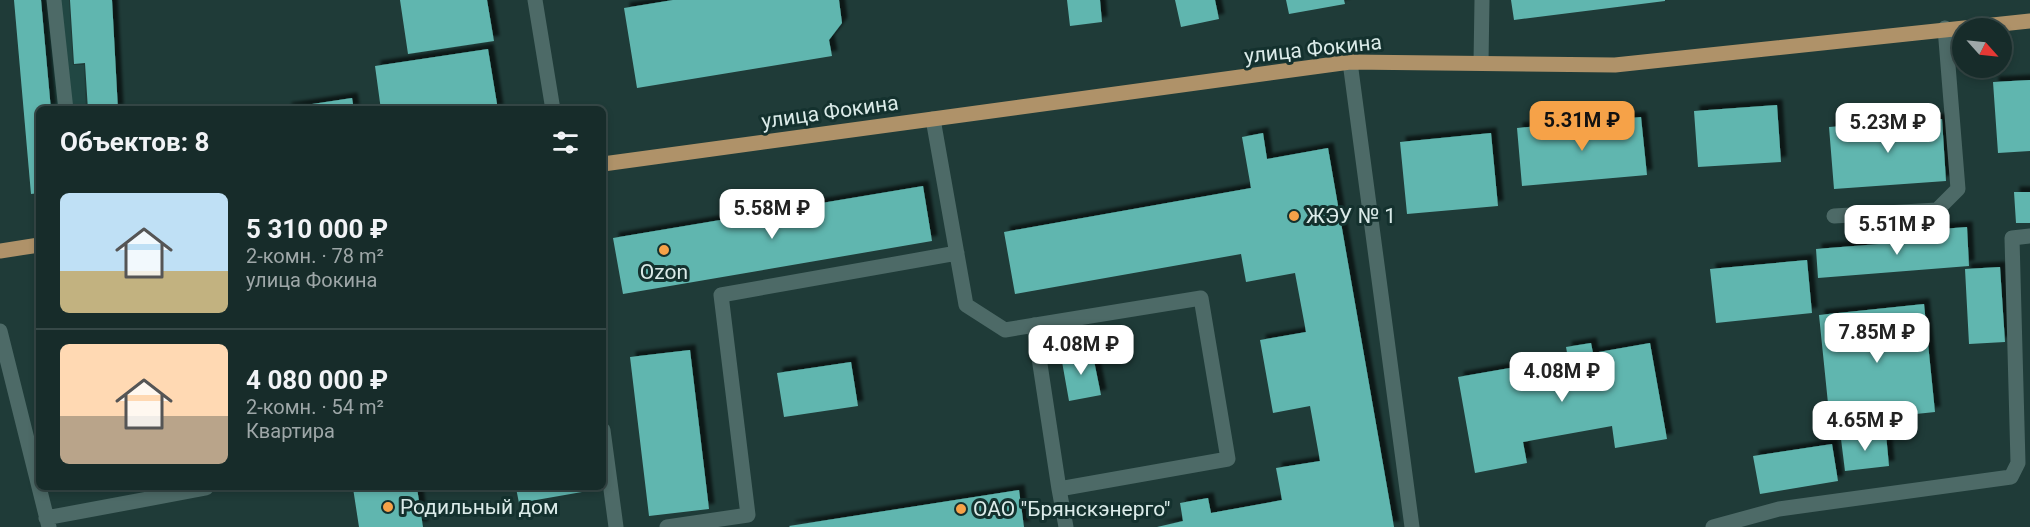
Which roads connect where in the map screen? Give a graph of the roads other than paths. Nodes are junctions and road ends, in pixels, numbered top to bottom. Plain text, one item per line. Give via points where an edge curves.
1 (54, 0) edge
2 (535, 0) edge
3 (1482, 0) edge
4 (2030, 21) edge
5 (1945, 28) junction
6 (1350, 62) junction
7 (1481, 63) junction
8 (66, 106) edge
9 (552, 106) edge
10 (933, 119) junction
11 (606, 164) edge
12 (1834, 216) dead end
13 (2030, 236) edge
14 (36, 245) edge
15 (0, 251) edge
16 (957, 253) junction
17 (1034, 325) junction
18 (0, 331) edge
19 (606, 452) edge
20 (36, 474) edge
21 (1059, 489) junction
22 (40, 490) edge
23 (198, 490) edge
24 (48, 522) edge
25 (616, 527) edge
26 (667, 527) edge
27 (1066, 527) edge
28 (1412, 527) edge
29 (1713, 527) edge

1 - 8 street
2 - 9 street
3 - 7 street
4 - 5 main road, улица Фокина
5 - 7 main road, улица Фокина via 1614,65
5 - 12 street via 1958,189 1937,210
6 - 7 main road, улица Фокина
6 - 10 main road, улица Фокина
6 - 28 street
10 - 11 main road, улица Фокина
10 - 16 street
13 - 29 street via 2013,238 2018,463 2011,477 1779,509
14 - 15 main road
16 - 17 street via 966,305 1005,330
16 - 26 street via 721,295 748,515
17 - 21 street
17 - 21 street via 1202,298 1228,459
18 - 20 street
19 - 25 street
21 - 27 street
22 - 24 street
23 - 24 street

